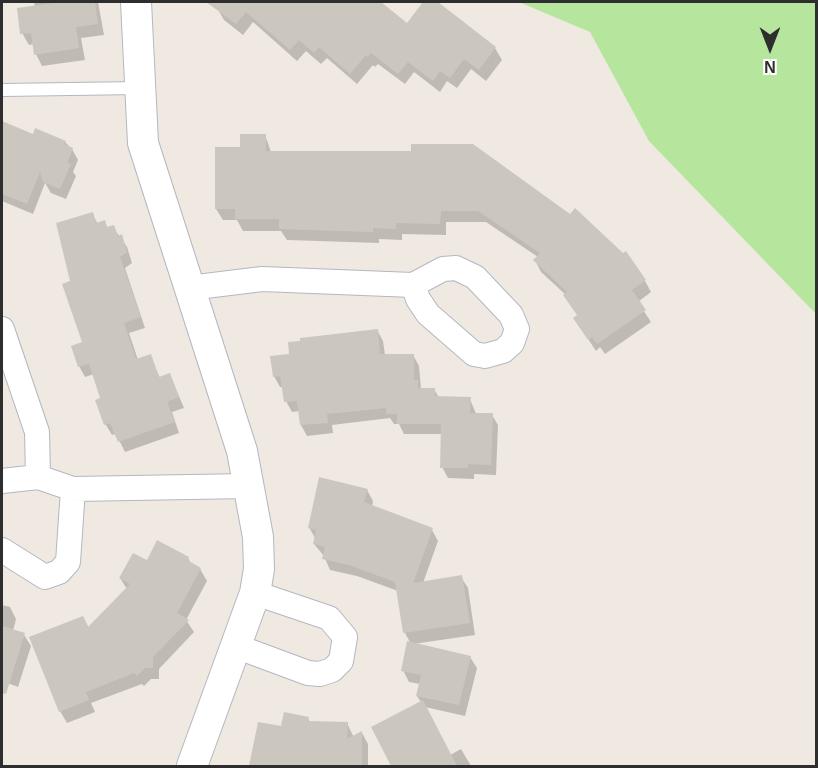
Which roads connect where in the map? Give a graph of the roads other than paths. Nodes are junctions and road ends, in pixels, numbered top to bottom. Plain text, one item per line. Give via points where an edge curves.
1 (136, 2) edge
2 (140, 88) junction
3 (2, 90) edge
4 (413, 285) dead end
5 (189, 288) junction
6 (2, 329) edge
7 (38, 477) junction
8 (2, 481) edge
9 (249, 486) junction
10 (73, 489) junction
11 (2, 550) edge
12 (255, 593) junction
13 (238, 647) junction
14 (192, 766) edge

1 - 2 street
2 - 3 lane
2 - 5 street via 147,160
4 - 5 street via 262,279
5 - 9 street via 242,451
6 - 7 street via 37,432
7 - 8 street
7 - 10 street
9 - 10 street
9 - 12 street via 258,537
10 - 11 street via 68,562 59,572 45,577
12 - 13 street
12 - 13 street via 329,618 345,637 341,661 332,670 308,673
13 - 14 street

